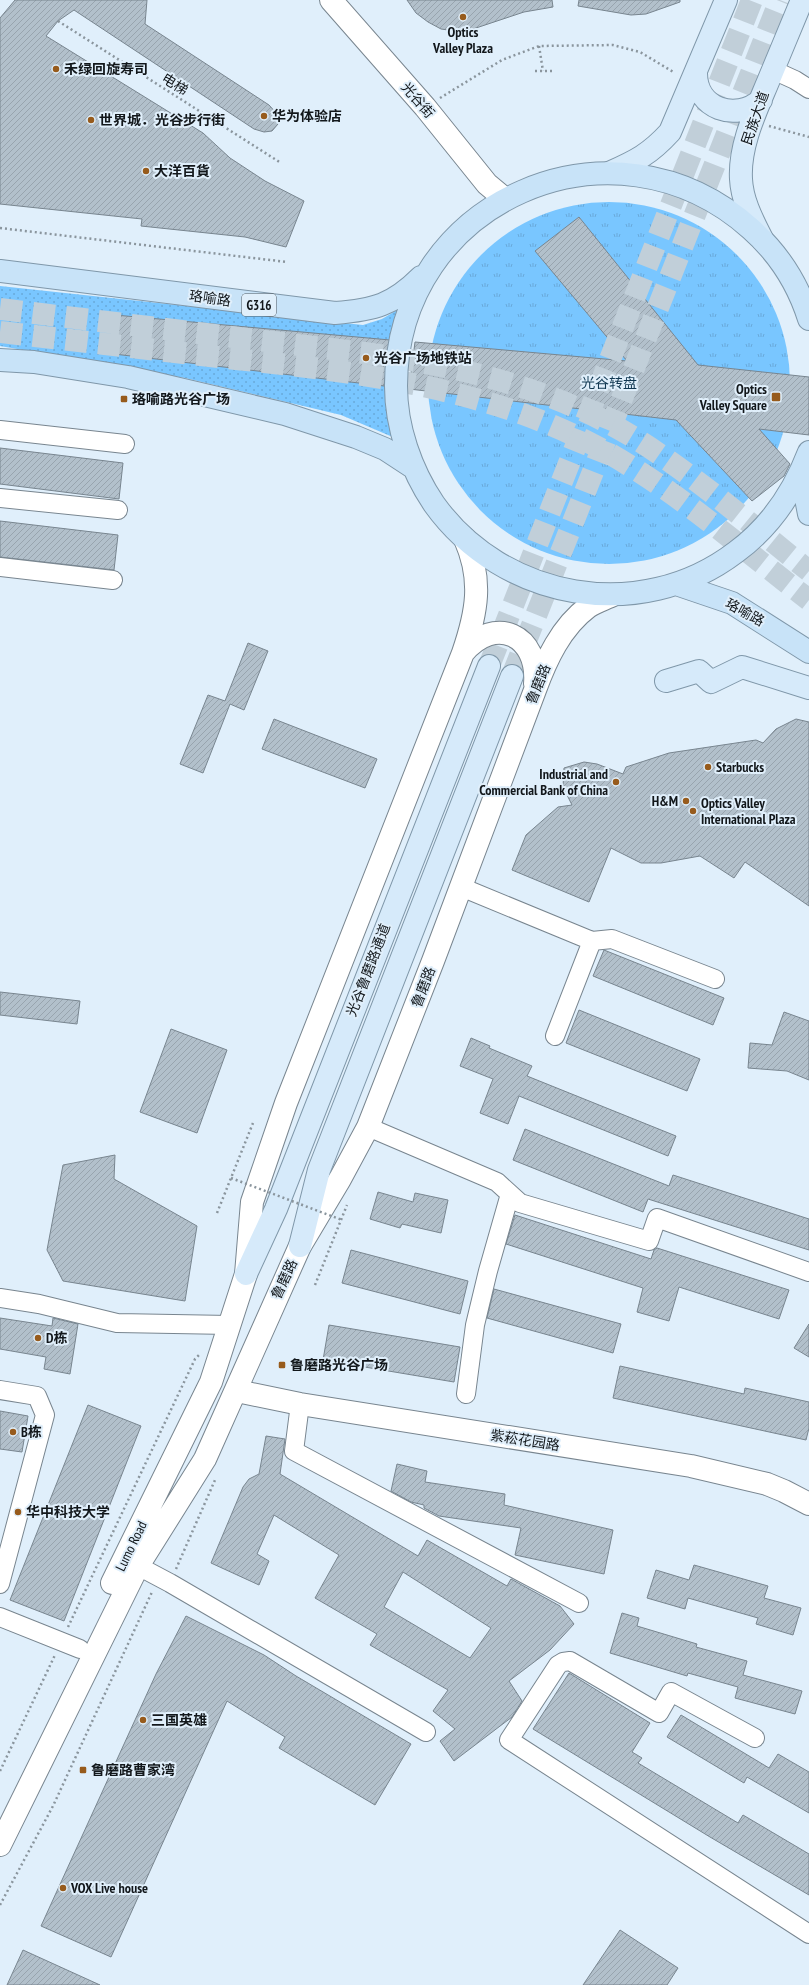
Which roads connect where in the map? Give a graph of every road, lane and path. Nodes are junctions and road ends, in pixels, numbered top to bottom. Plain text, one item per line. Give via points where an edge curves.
1 (330, 0) edge
2 (726, 0) edge
3 (802, 0) edge
4 (58, 21) dead end
5 (539, 46) junction
6 (773, 70) junction
7 (535, 71) dead end
8 (543, 71) junction
9 (553, 71) dead end
10 (694, 78) junction
11 (809, 89) edge
12 (761, 100) junction
13 (425, 107) junction
14 (752, 122) junction
15 (809, 137) edge
16 (281, 163) dead end
17 (609, 173) junction
18 (505, 199) junction
19 (0, 228) edge
20 (762, 239) junction
21 (287, 262) dead end
22 (430, 268) junction
23 (0, 271) edge
24 (809, 319) edge
25 (0, 360) edge
26 (0, 430) edge
27 (125, 444) dead end
28 (809, 452) edge
29 (414, 468) junction
30 (801, 472) junction
31 (0, 498) edge
32 (118, 510) dead end
33 (809, 514) edge
34 (465, 539) junction
35 (0, 567) edge
36 (113, 580) dead end
37 (676, 584) junction
38 (613, 595) junction
39 (809, 652) edge
40 (463, 653) junction
41 (488, 666) tunnel mouth
42 (512, 676) tunnel mouth
43 (666, 681) dead end
44 (809, 688) edge
45 (535, 690) junction
46 (461, 888) junction
47 (592, 941) junction
48 (715, 980) dead end
49 (554, 1036) dead end
50 (253, 1123) dead end
51 (368, 1127) junction
52 (231, 1178) junction
53 (510, 1194) junction
54 (217, 1213) dead end
55 (300, 1246) junction
56 (809, 1272) edge
57 (246, 1274) junction
58 (316, 1285) dead end
59 (0, 1298) edge
60 (230, 1325) junction
61 (200, 1354) dead end
62 (0, 1390) edge
63 (237, 1391) junction
64 (466, 1394) dead end
65 (300, 1404) junction
66 (218, 1474) dead end
67 (809, 1504) edge
68 (138, 1566) junction
69 (170, 1583) junction
70 (0, 1584) edge
71 (579, 1603) dead end
72 (1, 1616) edge
73 (71, 1645) junction
74 (426, 1732) dead end
75 (755, 1738) dead end
76 (0, 1771) edge
77 (0, 1813) edge
78 (0, 1845) edge
79 (0, 1905) edge
80 (809, 1934) edge

1 - 13 main road, 光谷街
2 - 10 main road
3 - 6 main road, 民族大道
4 - 16 path, 电梯
5 - 8 path
5 - 10 path via 613,45 640,52
5 - 13 path via 502,60
6 - 11 street
6 - 12 main road, 民族大道
7 - 8 path
8 - 9 path
10 - 12 main road via 704,98 717,106 742,111
10 - 17 main road via 670,132 656,148
12 - 14 main road, 民族大道
13 - 18 main road, 光谷街 via 487,184
14 - 15 path
14 - 20 main road, 民族大道 via 742,159 741,180 749,211
17 - 18 highway via 573,175 538,184
17 - 20 highway via 650,177 676,184 708,198 737,216
18 - 22 highway via 476,218 451,241
19 - 21 path
20 - 24 highway via 795,284
22 - 23 highway, 珞喻路 / G316 via 392,301 366,310 335,313
22 - 29 highway via 411,305 400,345 397,373 401,428
25 - 29 highway via 34,362 128,377 285,414 385,449
26 - 27 street
28 - 30 highway
29 - 34 highway via 427,494
30 - 33 highway
30 - 37 highway via 784,502 742,548 707,571
31 - 32 street
34 - 38 highway via 490,559 518,575 580,593
34 - 40 main road via 472,555 477,592 471,629
35 - 36 street
37 - 38 highway via 644,592
37 - 39 highway, 珞喻路 via 732,603
38 - 45 main road, 鲁磨路 via 588,607 570,624 549,657
40 - 45 main road via 477,638 486,634 500,633 514,637 522,642 533,658
40 - 57 main road via 286,1103 252,1202
41 - 57 main road, 光谷鲁磨路通道 via 276,1209
42 - 55 main road, 光谷鲁磨路通道 via 319,1170
43 - 44 main road via 699,671 711,682 742,667
45 - 46 main road, 鲁磨路
46 - 47 street
46 - 51 main road, 鲁磨路
47 - 48 street via 612,939
47 - 49 street
50 - 52 path
51 - 53 street via 497,1182
51 - 55 main road, 鲁磨路
52 - 54 path
52 - 58 path, bridge via 342,1220
53 - 56 street via 520,1203 649,1241 657,1218
53 - 64 street via 475,1325
55 - 63 main road, 鲁磨路
57 - 60 main road, Lumo Road
59 - 60 street via 39,1304 118,1323
60 - 73 main road, Lumo Road via 211,1382
61 - 73 path via 195,1359
62 - 70 street via 37,1396 45,1414
63 - 65 main road, 紫菘花园路
63 - 68 main road, Lumo Road via 205,1459
65 - 67 main road, 紫菘花园路 via 691,1466 767,1484
65 - 71 street via 294,1451
66 - 69 path
68 - 69 street
68 - 78 main road, Lumo Road
69 - 74 street
69 - 79 path via 151,1592 54,1806
72 - 73 street
73 - 76 path
73 - 77 main road, Lumo Road
75 - 80 street via 671,1692 659,1713 570,1661 558,1665 509,1740

